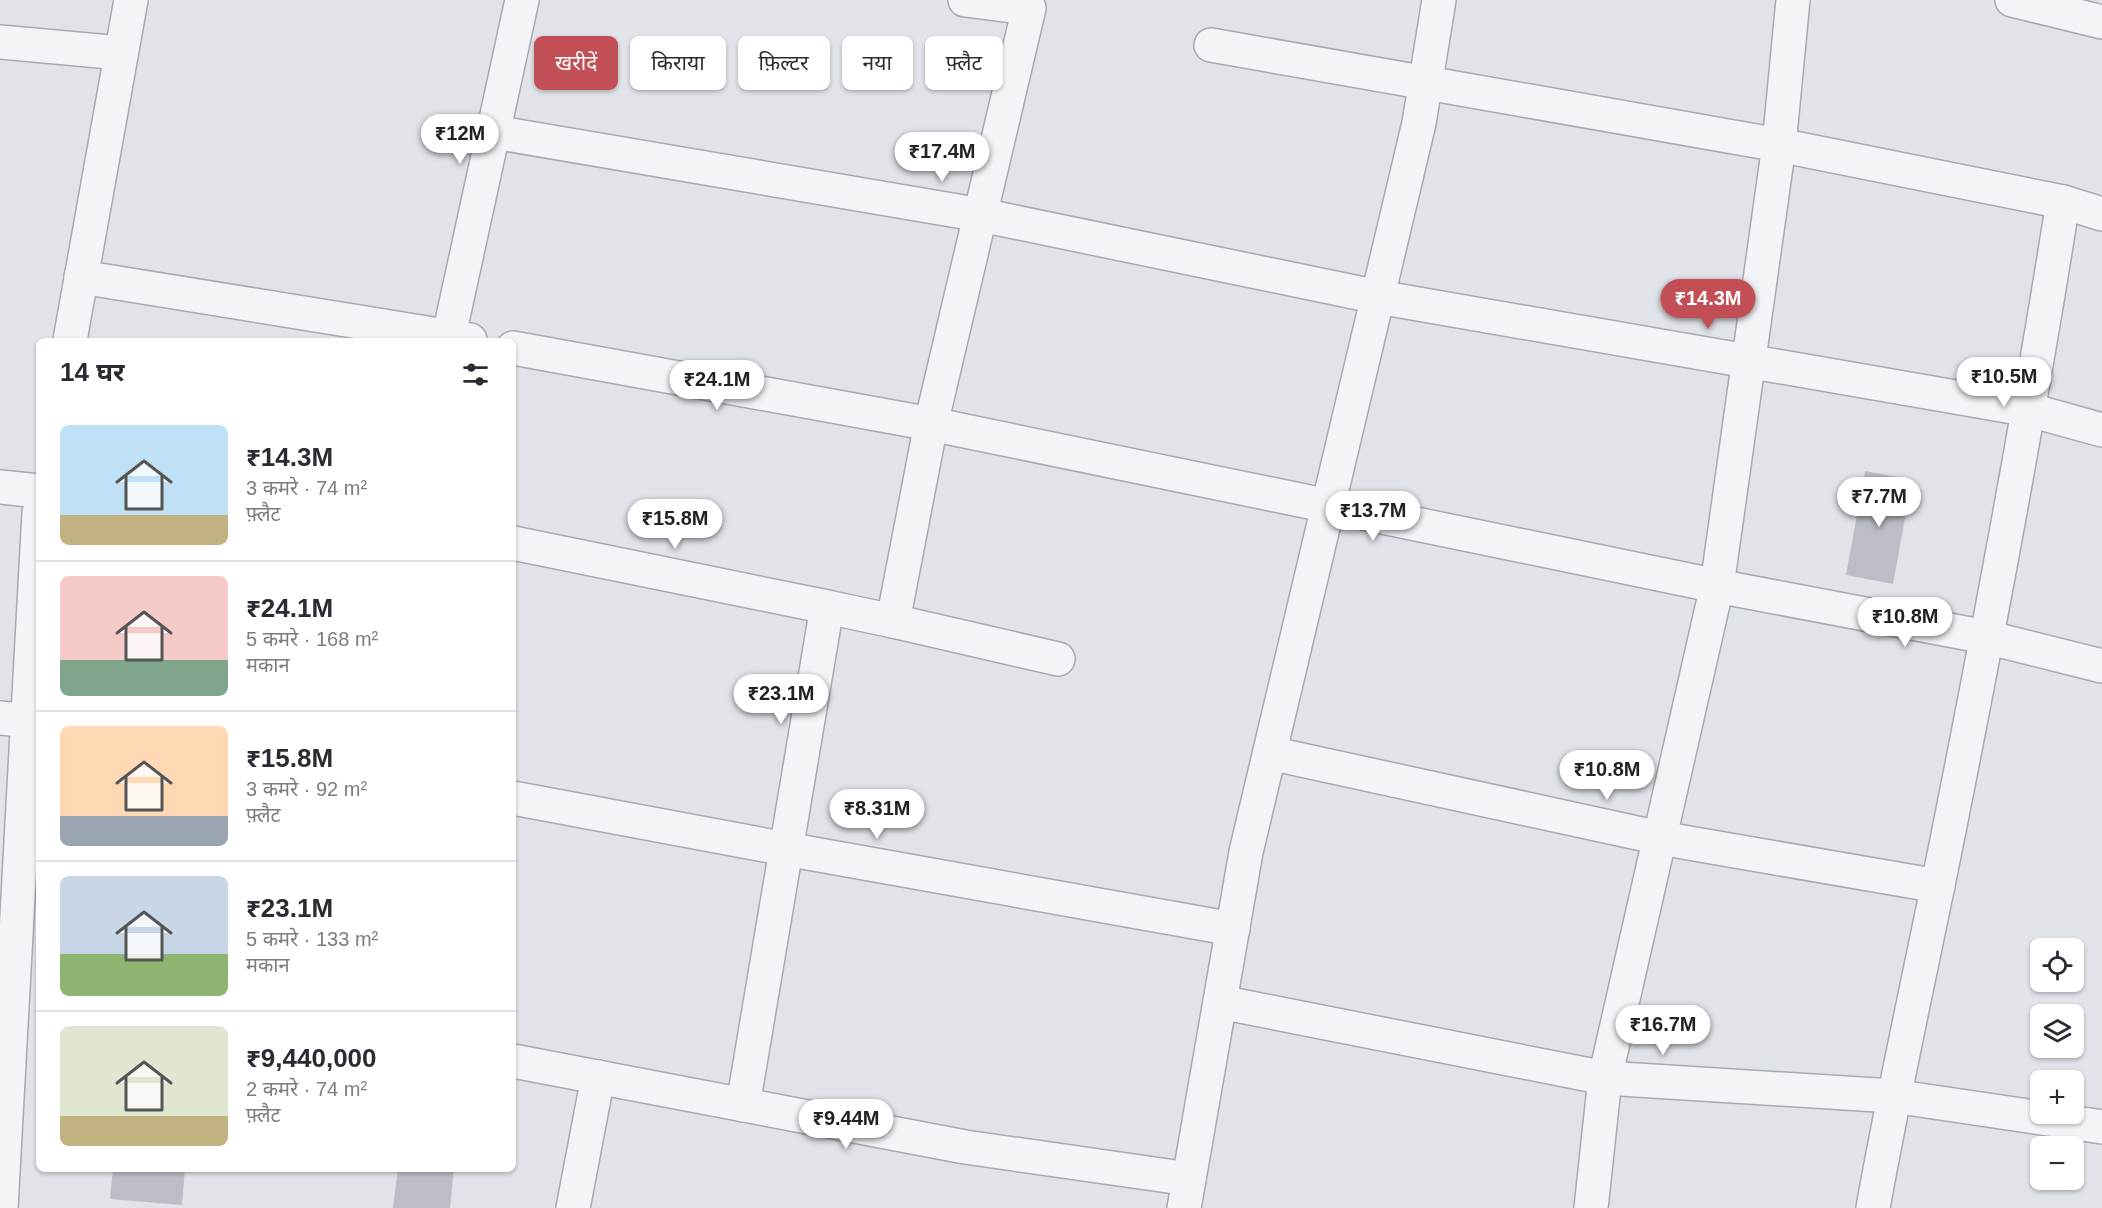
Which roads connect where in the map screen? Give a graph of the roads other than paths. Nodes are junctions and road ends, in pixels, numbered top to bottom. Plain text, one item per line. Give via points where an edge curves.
1 (130, 0) edge
2 (522, 0) edge
3 (965, 0) edge
4 (1439, 0) edge
5 (1793, 0) edge
6 (2012, 0) edge
7 (1030, 4) edge
8 (2102, 22) edge
9 (0, 42) edge
10 (1211, 45) dead end
11 (121, 53) junction
12 (1426, 82) junction
13 (494, 132) junction
14 (1779, 145) junction
15 (2063, 202) junction
16 (2102, 214) edge
17 (981, 215) junction
18 (81, 277) junction
19 (1378, 297) junction
20 (70, 338) edge
21 (450, 338) edge
22 (456, 338) edge
23 (516, 349) edge
24 (1749, 363) junction
25 (2030, 410) junction
26 (931, 424) junction
27 (2102, 430) edge
28 (0, 487) edge
29 (36, 491) edge
30 (1328, 507) junction
31 (516, 544) edge
32 (36, 550) edge
33 (1717, 586) junction
34 (826, 607) junction
35 (893, 621) junction
36 (1986, 637) junction
37 (1058, 659) dead end
38 (2102, 666) edge
39 (22, 720) edge
40 (1270, 753) junction
41 (516, 799) edge
42 (1660, 838) junction
43 (786, 849) junction
44 (1938, 886) junction
45 (1233, 929) junction
46 (18, 981) edge
47 (1220, 1002) junction
48 (516, 1062) edge
49 (598, 1077) junction
50 (1605, 1078) junction
51 (1893, 1096) junction
52 (743, 1105) junction
53 (2102, 1127) edge
54 (1186, 1194) edge
55 (1, 1208) edge
56 (573, 1208) edge
57 (1591, 1208) edge
58 (1873, 1208) edge

1 - 11 street
2 - 13 street
3 - 7 street
4 - 12 street
5 - 14 street
6 - 8 street
7 - 17 street
9 - 11 street
10 - 12 street
11 - 18 street
12 - 14 street
12 - 19 street
13 - 17 street
13 - 22 street
14 - 15 street
14 - 24 street
15 - 16 street
15 - 25 street
17 - 19 street
17 - 26 street
18 - 20 street
18 - 21 street
19 - 24 street
19 - 30 street
23 - 26 street
24 - 25 street
24 - 33 street
25 - 27 street
25 - 36 street
26 - 30 street
26 - 35 street
28 - 29 street
30 - 33 street
30 - 40 street
31 - 34 street
32 - 39 street
33 - 36 street
33 - 42 street
34 - 35 street
34 - 43 street
35 - 37 street
36 - 38 street
36 - 44 street
39 - 46 street
40 - 42 street
40 - 45 street via 1246,852
41 - 43 street
42 - 44 street
42 - 50 street
43 - 45 street
43 - 52 street
44 - 51 street
45 - 47 street
46 - 55 street
47 - 50 street
47 - 54 street
48 - 49 street
49 - 52 street
49 - 56 street
50 - 51 street
50 - 57 street
51 - 53 street
51 - 58 street
52 - 54 street

